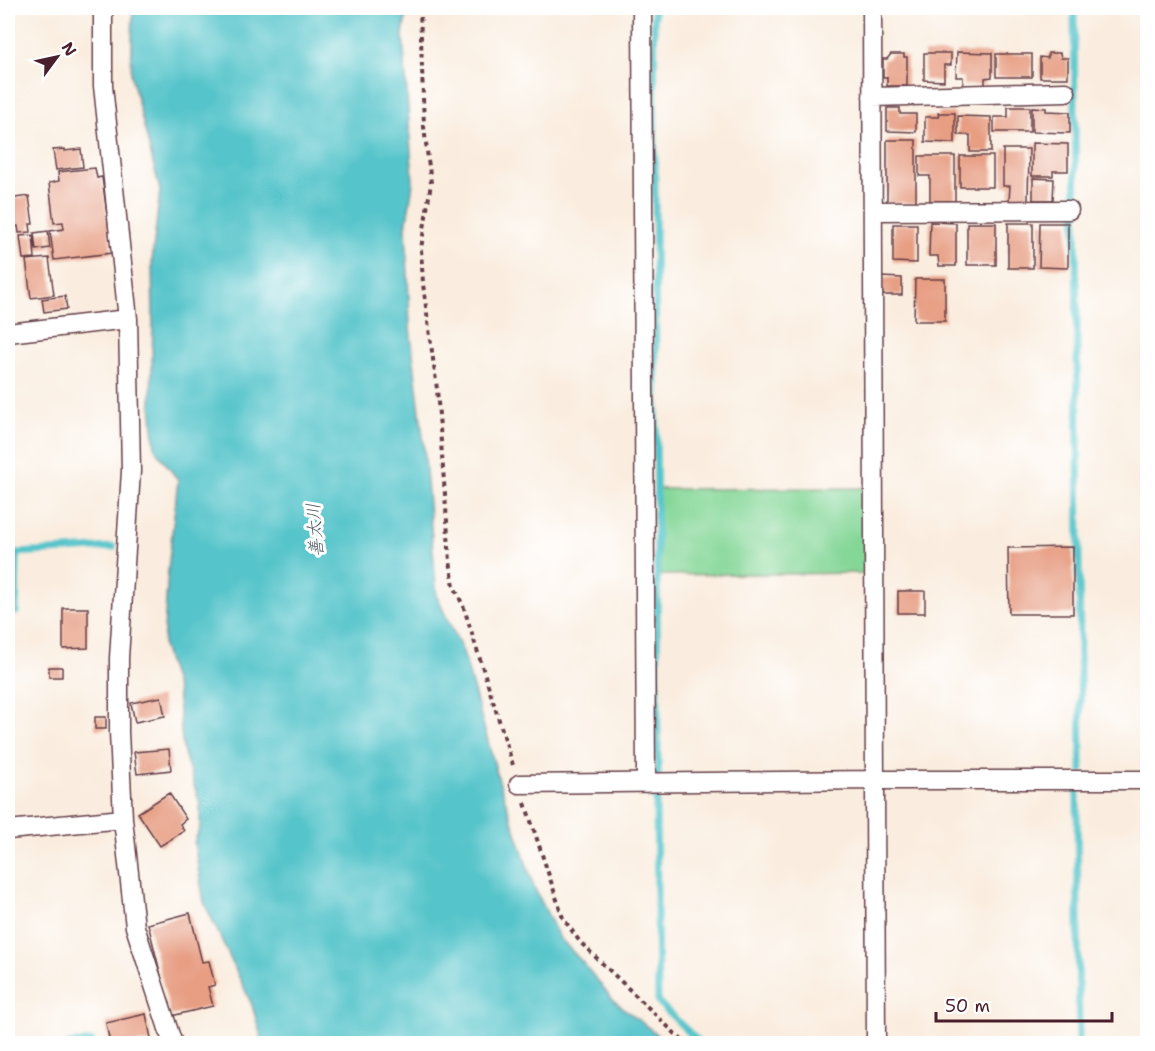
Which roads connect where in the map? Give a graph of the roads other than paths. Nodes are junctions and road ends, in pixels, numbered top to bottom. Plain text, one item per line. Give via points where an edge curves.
1 (103, 8) edge
2 (642, 8) edge
3 (872, 8) edge
4 (1066, 92) dead end
5 (872, 97) junction
6 (1069, 210) dead end
7 (873, 211) junction
8 (128, 319) junction
9 (8, 333) edge
10 (876, 780) junction
11 (1148, 780) edge
12 (646, 783) junction
13 (519, 784) road end
14 (123, 819) junction
15 (8, 830) edge
16 (173, 1044) edge
17 (876, 1044) edge

1 - 8 street via 103,87
2 - 12 street
3 - 5 street
4 - 5 street
5 - 7 street
6 - 7 street
7 - 10 street
8 - 9 street
8 - 14 street via 130,471 119,658
10 - 11 street
10 - 12 street
10 - 17 street
12 - 13 street
14 - 15 street
14 - 16 street via 135,927

